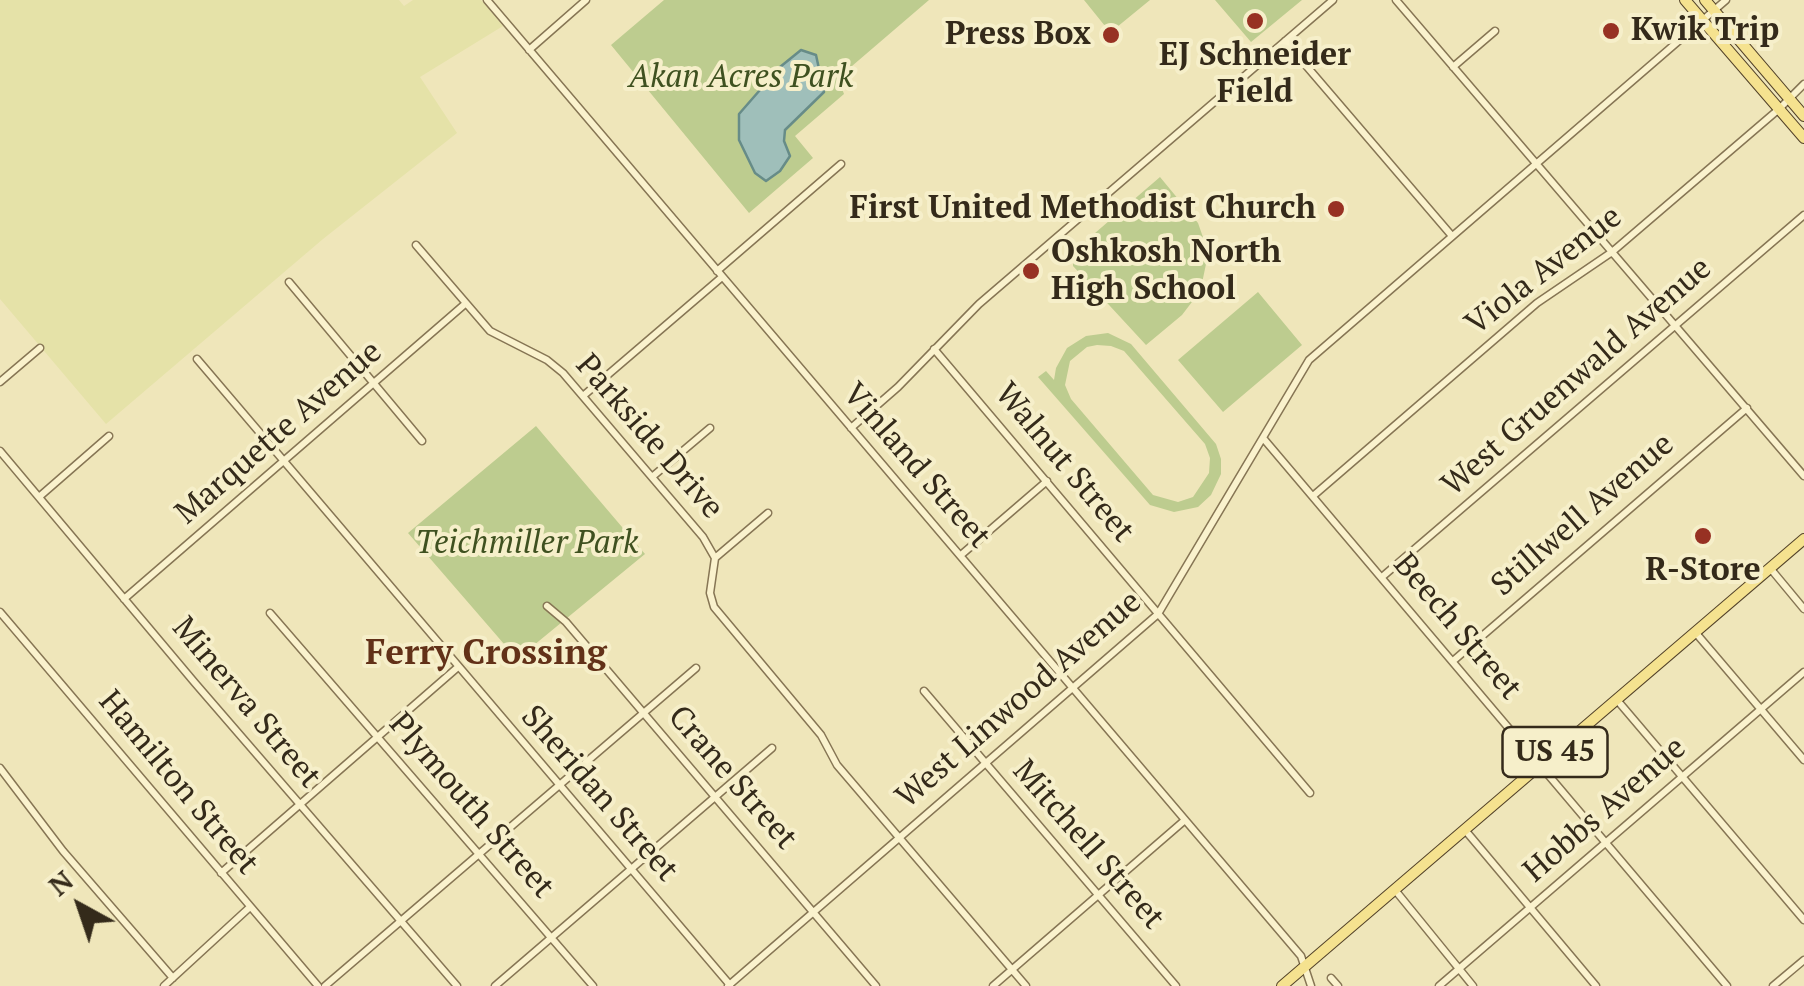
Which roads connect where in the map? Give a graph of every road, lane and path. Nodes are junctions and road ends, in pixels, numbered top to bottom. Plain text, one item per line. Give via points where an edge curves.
1 (487, 0) edge
2 (586, 0) edge
3 (1333, 0) edge
4 (1396, 0) edge
5 (1686, 0) edge
6 (1705, 0) edge
7 (1726, 0) edge
8 (1714, 10) junction
9 (1703, 20) junction
10 (1495, 31) dead end
11 (1285, 42) junction
12 (529, 50) junction
13 (1454, 67) junction
14 (1804, 84) edge
15 (1789, 98) junction
16 (1779, 109) junction
17 (1804, 116) edge
18 (1804, 138) edge
19 (841, 164) dead end
20 (1536, 164) junction
21 (1804, 215) edge
22 (1452, 236) junction
23 (416, 245) dead end
24 (1612, 252) junction
25 (719, 274) junction
26 (289, 282) dead end
27 (466, 304) junction
28 (1675, 325) junction
29 (40, 348) dead end
30 (934, 350) junction
31 (198, 359) dead end
32 (0, 382) edge
33 (374, 384) junction
34 (583, 396) junction
35 (1746, 408) junction
36 (710, 428) dead end
37 (851, 428) junction
38 (109, 436) dead end
39 (1263, 438) junction
40 (422, 441) dead end
41 (0, 451) edge
42 (283, 462) junction
43 (1804, 476) edge
44 (652, 478) junction
45 (1047, 482) junction
46 (38, 496) junction
47 (1313, 496) junction
48 (768, 514) dead end
49 (1804, 538) edge
50 (960, 556) junction
51 (715, 558) junction
52 (1770, 568) junction
53 (1382, 577) junction
54 (124, 599) junction
55 (547, 606) dead end
56 (1804, 609) edge
57 (0, 612) edge
58 (270, 613) dead end
59 (1158, 614) junction
60 (1694, 632) junction
61 (1453, 661) junction
62 (458, 668) junction
63 (696, 668) dead end
64 (1804, 672) edge
65 (1074, 688) junction
66 (924, 691) dead end
67 (1616, 699) junction
68 (1760, 709) junction
69 (642, 712) junction
70 (378, 737) junction
71 (772, 748) dead end
72 (1804, 760) edge
73 (986, 763) junction
74 (1540, 764) junction
75 (0, 768) edge
76 (1682, 778) junction
77 (558, 785) junction
78 (1310, 793) dead end
79 (714, 796) junction
80 (300, 805) junction
81 (1185, 820) junction
82 (1465, 830) junction
83 (899, 838) junction
84 (1606, 843) junction
85 (478, 853) junction
86 (630, 869) junction
87 (221, 873) junction
88 (1394, 890) junction
89 (1100, 896) junction
90 (250, 906) junction
91 (1530, 908) junction
92 (814, 912) junction
93 (400, 920) junction
94 (1804, 920) edge
95 (551, 938) junction
96 (1804, 960) edge
97 (1305, 966) junction
98 (1459, 969) junction
99 (1012, 970) junction
100 (173, 978) junction
101 (1332, 978) dead end
102 (164, 986) edge
103 (322, 986) edge
104 (456, 986) edge
105 (495, 986) edge
106 (593, 986) edge
107 (730, 986) edge
108 (876, 986) edge
109 (992, 986) edge
110 (1026, 986) edge
111 (1176, 986) edge
112 (1282, 986) edge
113 (1311, 986) edge
114 (1338, 986) edge
115 (1439, 986) edge
116 (1474, 986) edge
117 (1596, 986) edge
118 (1727, 986) edge
119 (1773, 986) edge

1 - 12 street, Vinland Street
2 - 12 street
3 - 11 street
4 - 13 street
5 - 9 main road
6 - 8 main road
7 - 8 street, West Linwood Avenue
8 - 9 street, West Linwood Avenue
8 - 15 main road
9 - 16 main road
9 - 20 street, West Linwood Avenue
10 - 13 street
11 - 22 street
11 - 30 street
12 - 25 street, Vinland Street
13 - 20 street
14 - 15 street, Viola Avenue
15 - 16 street, Viola Avenue
15 - 17 main road
16 - 18 main road
16 - 24 street, Viola Avenue
19 - 25 street
20 - 22 street, West Linwood Avenue
20 - 24 street
21 - 28 street, West Gruenwald Avenue
22 - 39 street, West Linwood Avenue via 1309,360
23 - 27 street, Parkside Drive
24 - 28 street
24 - 47 street, Viola Avenue via 1536,304
25 - 34 street
25 - 37 street, Vinland Street
26 - 33 street
27 - 33 street, Marquette Avenue
27 - 34 street, Parkside Drive via 497,336 552,363
28 - 35 street
28 - 53 street, West Gruenwald Avenue
29 - 32 street
30 - 37 street
30 - 45 street, Walnut Street
31 - 42 street, Sheridan Street
33 - 40 street
33 - 42 street, Marquette Avenue
34 - 44 street, Parkside Drive
35 - 43 street
35 - 61 street, Stillwell Avenue
36 - 44 street
37 - 50 street, Vinland Street
38 - 46 street
39 - 47 street, Beech Street
39 - 59 street, West Linwood Avenue
41 - 46 street, Minerva Street
42 - 54 street, Marquette Avenue
42 - 62 street, Sheridan Street
44 - 51 street, Parkside Drive
45 - 50 street
45 - 59 street, Walnut Street
46 - 54 street, Minerva Street
47 - 53 street, Beech Street
48 - 51 street
49 - 52 main road, US 45
50 - 65 street, Vinland Street
51 - 83 street, Parkside Drive via 714,607
52 - 56 street
52 - 60 main road, US 45
53 - 61 street, Beech Street
54 - 80 street, Minerva Street
55 - 69 street, Crane Street
57 - 87 street, Hamilton Street
58 - 70 street, Plymouth Street
59 - 65 street, West Linwood Avenue
59 - 78 street, Walnut Street
60 - 67 main road, US 45
60 - 68 street
61 - 74 street, Beech Street
62 - 70 street
62 - 77 street, Sheridan Street
63 - 69 street
64 - 68 street, Hobbs Avenue
65 - 73 street, West Linwood Avenue
65 - 81 street, Vinland Street
66 - 73 street, Mitchell Street
67 - 74 main road, US 45
67 - 76 street
68 - 72 street
68 - 76 street, Hobbs Avenue
69 - 77 street
69 - 79 street, Crane Street
70 - 80 street
70 - 85 street, Plymouth Street
71 - 79 street
73 - 83 street, West Linwood Avenue
73 - 89 street, Mitchell Street
74 - 82 main road, US 45
74 - 84 street, Beech Street
75 - 100 street via 75,867
76 - 84 street, Hobbs Avenue
76 - 94 street
77 - 85 street
77 - 86 street, Sheridan Street
79 - 86 street
79 - 92 street, Crane Street
80 - 87 street
80 - 93 street, Minerva Street
81 - 89 street
81 - 97 street, Vinland Street
82 - 88 main road, US 45
82 - 91 street
83 - 92 street, West Linwood Avenue
83 - 99 street, Parkside Drive
84 - 91 street, Hobbs Avenue
84 - 118 street, Beech Street
85 - 93 street
85 - 95 street, Plymouth Street
86 - 95 street
86 - 107 street, Sheridan Street
87 - 90 street, Hamilton Street
88 - 97 main road, US 45
88 - 98 street
89 - 99 street
89 - 111 street, Mitchell Street
90 - 100 street
90 - 103 street, Hamilton Street
91 - 98 street, Hobbs Avenue
91 - 117 street
92 - 107 street, West Linwood Avenue
92 - 108 street, Crane Street
93 - 103 street
93 - 104 street, Minerva Street
95 - 105 street
95 - 106 street, Plymouth Street
96 - 119 street
97 - 112 main road, US 45
97 - 113 street, Vinland Street
98 - 115 street, Hobbs Avenue
98 - 116 street
99 - 109 street
99 - 110 street, Parkside Drive
100 - 102 street
101 - 114 street

